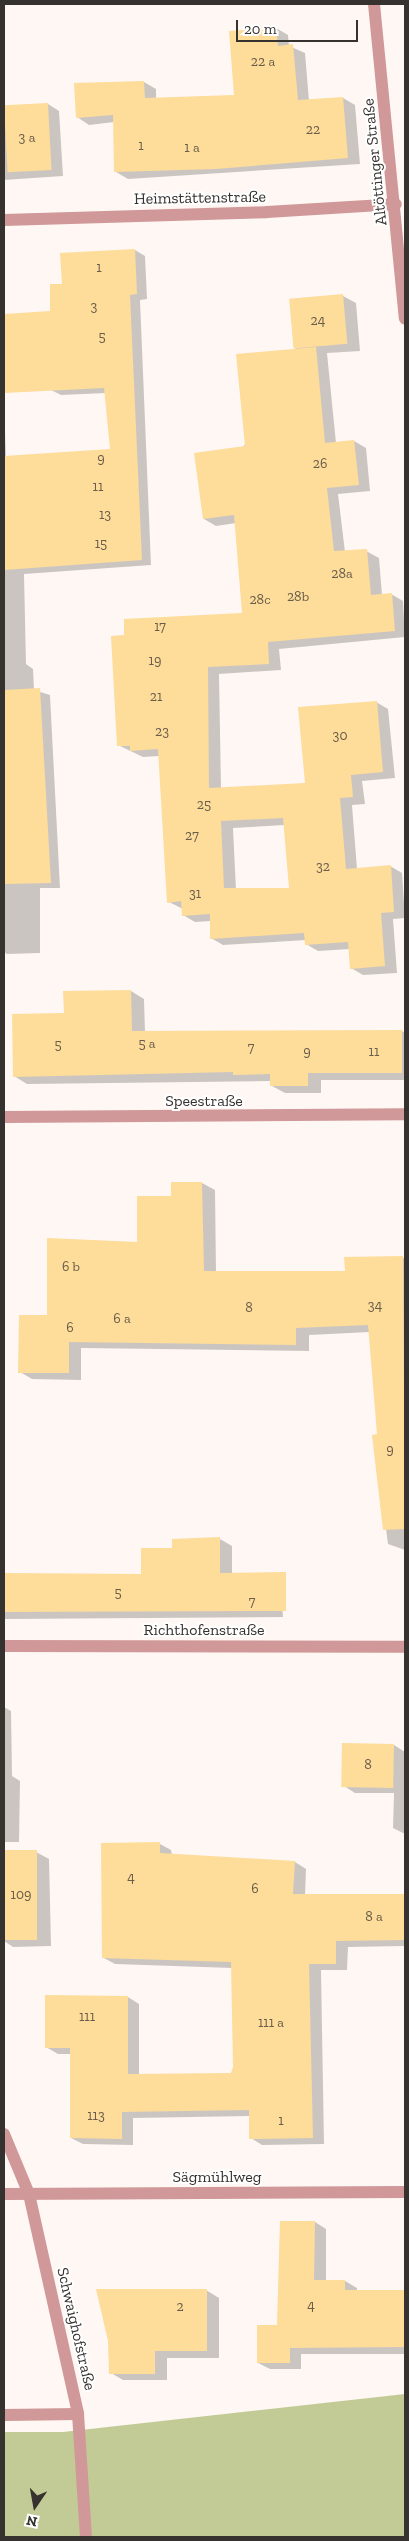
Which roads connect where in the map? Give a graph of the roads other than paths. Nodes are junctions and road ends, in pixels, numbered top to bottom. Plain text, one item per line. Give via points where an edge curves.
1 (374, 4) edge
2 (396, 204) junction
3 (4, 220) edge
4 (405, 318) edge
5 (405, 1114) edge
6 (4, 1117) edge
7 (4, 1646) edge
8 (405, 1647) edge
9 (4, 2134) edge
10 (405, 2192) edge
11 (4, 2194) edge
12 (29, 2194) junction
13 (78, 2414) junction
14 (4, 2415) edge
15 (86, 2537) edge

1 - 2 street, Altöttinger Straße
2 - 3 street, Heimstättenstraße via 267,212
2 - 4 street, Altöttinger Straße
5 - 6 street, Speestraße
7 - 8 street, Richthofenstraße
9 - 12 street, Schwaighofstraße
10 - 12 street, Sägmühlweg
11 - 12 street, Sägmühlweg
12 - 13 street, Schwaighofstraße
13 - 14 street
13 - 15 street, Schwaighofstraße

